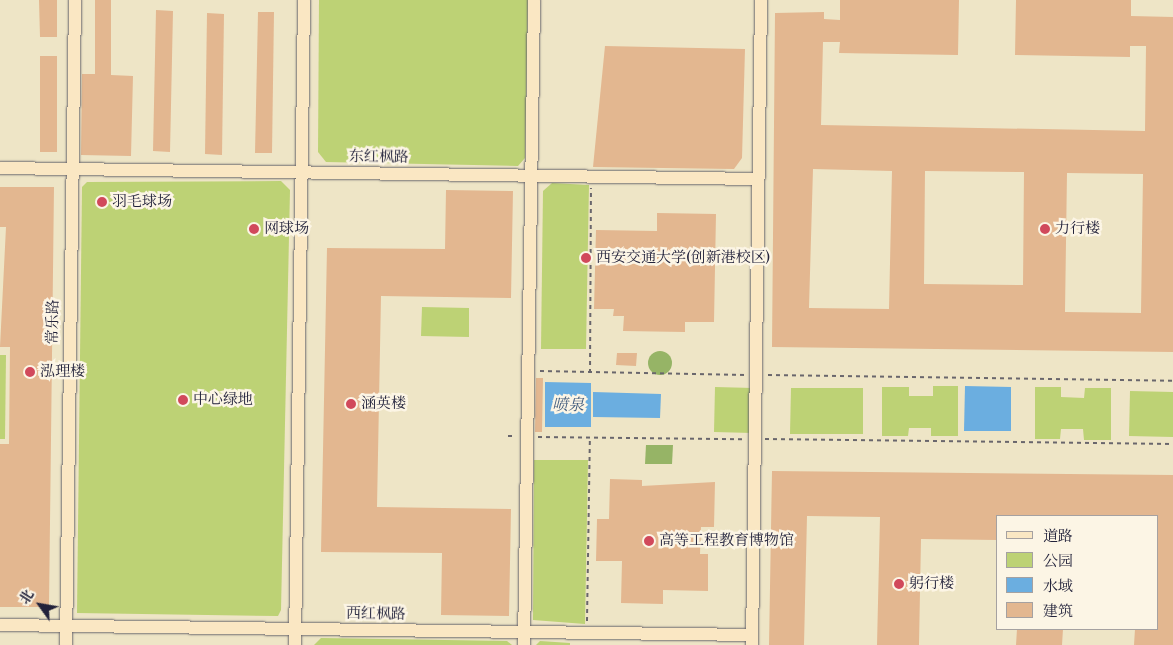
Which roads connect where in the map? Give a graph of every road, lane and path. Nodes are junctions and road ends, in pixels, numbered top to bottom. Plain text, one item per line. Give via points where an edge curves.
1 (75, 0) edge
2 (304, 0) edge
3 (534, 0) edge
4 (761, 0) edge
5 (0, 168) edge
6 (72, 169) junction
7 (302, 172) junction
8 (530, 175) junction
9 (592, 176) junction
10 (758, 179) junction
11 (528, 371) junction
12 (590, 373) junction
13 (756, 375) junction
14 (1173, 381) edge
15 (527, 437) junction
16 (590, 438) junction
17 (754, 439) junction
18 (1173, 444) edge
19 (0, 625) edge
20 (66, 626) junction
21 (295, 629) junction
22 (587, 633) junction
23 (524, 639) edge
24 (752, 640) edge
25 (66, 645) edge
26 (295, 645) edge

1 - 6 street, 常乐路
2 - 7 street
3 - 8 street
4 - 10 street
5 - 6 street, 东红枫路
6 - 7 street, 东红枫路
6 - 20 street, 常乐路
7 - 8 street, 东红枫路
7 - 21 street
8 - 9 street, 东红枫路
8 - 11 street
9 - 10 street, 东红枫路
9 - 12 path
10 - 13 street
11 - 12 path
11 - 15 street
12 - 13 path
13 - 14 path
13 - 17 street
15 - 16 path
15 - 23 street
16 - 17 path
16 - 22 path
17 - 18 path
17 - 24 street
19 - 20 street, 西红枫路
20 - 21 street, 西红枫路
20 - 25 street, 常乐路
21 - 23 street, 西红枫路
21 - 26 street
22 - 23 street, 西红枫路
22 - 24 street, 西红枫路

